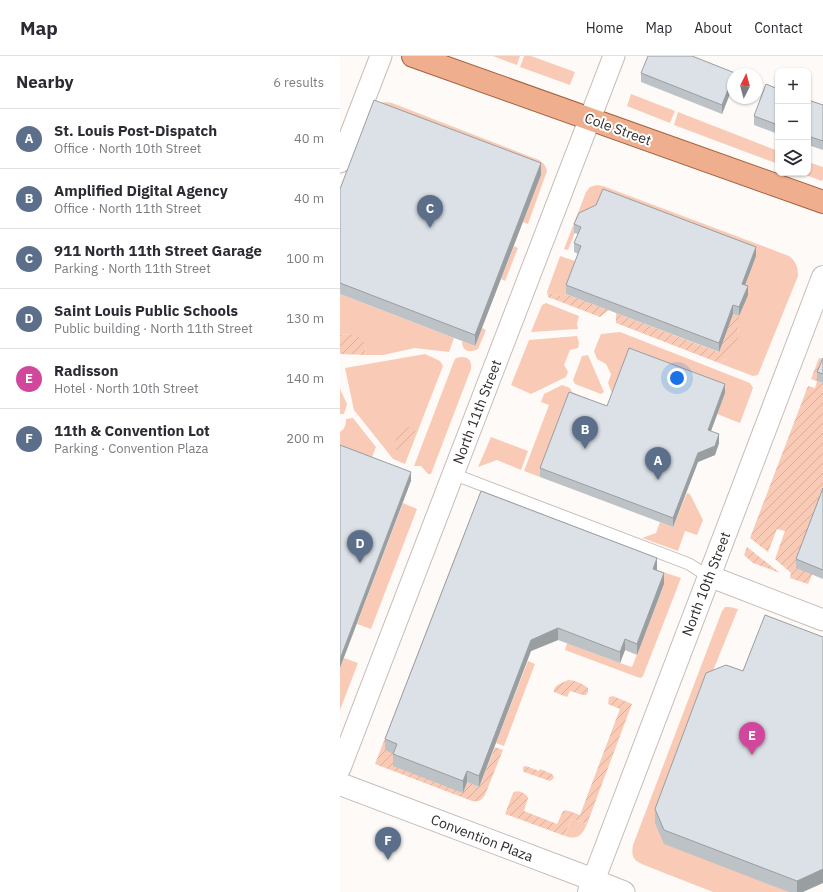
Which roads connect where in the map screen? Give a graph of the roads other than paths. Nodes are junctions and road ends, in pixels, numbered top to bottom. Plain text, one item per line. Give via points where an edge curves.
1 (381, 56) edge
2 (413, 56) edge
3 (614, 56) edge
4 (590, 119) junction
5 (340, 162) edge
6 (823, 202) edge
7 (823, 277) edge
8 (453, 474) junction
9 (709, 576) junction
10 (823, 620) edge
11 (340, 768) edge
12 (340, 784) edge
13 (592, 886) edge
14 (624, 892) edge

1 - 5 street
2 - 4 main road, Cole Street
3 - 4 street, North 11th Street
4 - 6 main road, Cole Street
4 - 8 street, North 11th Street
7 - 9 street, North 10th Street
8 - 9 lane via 689,564
8 - 11 street, North 11th Street
9 - 10 street
9 - 13 street, North 10th Street
12 - 13 street, Convention Plaza
13 - 14 street, Convention Plaza

